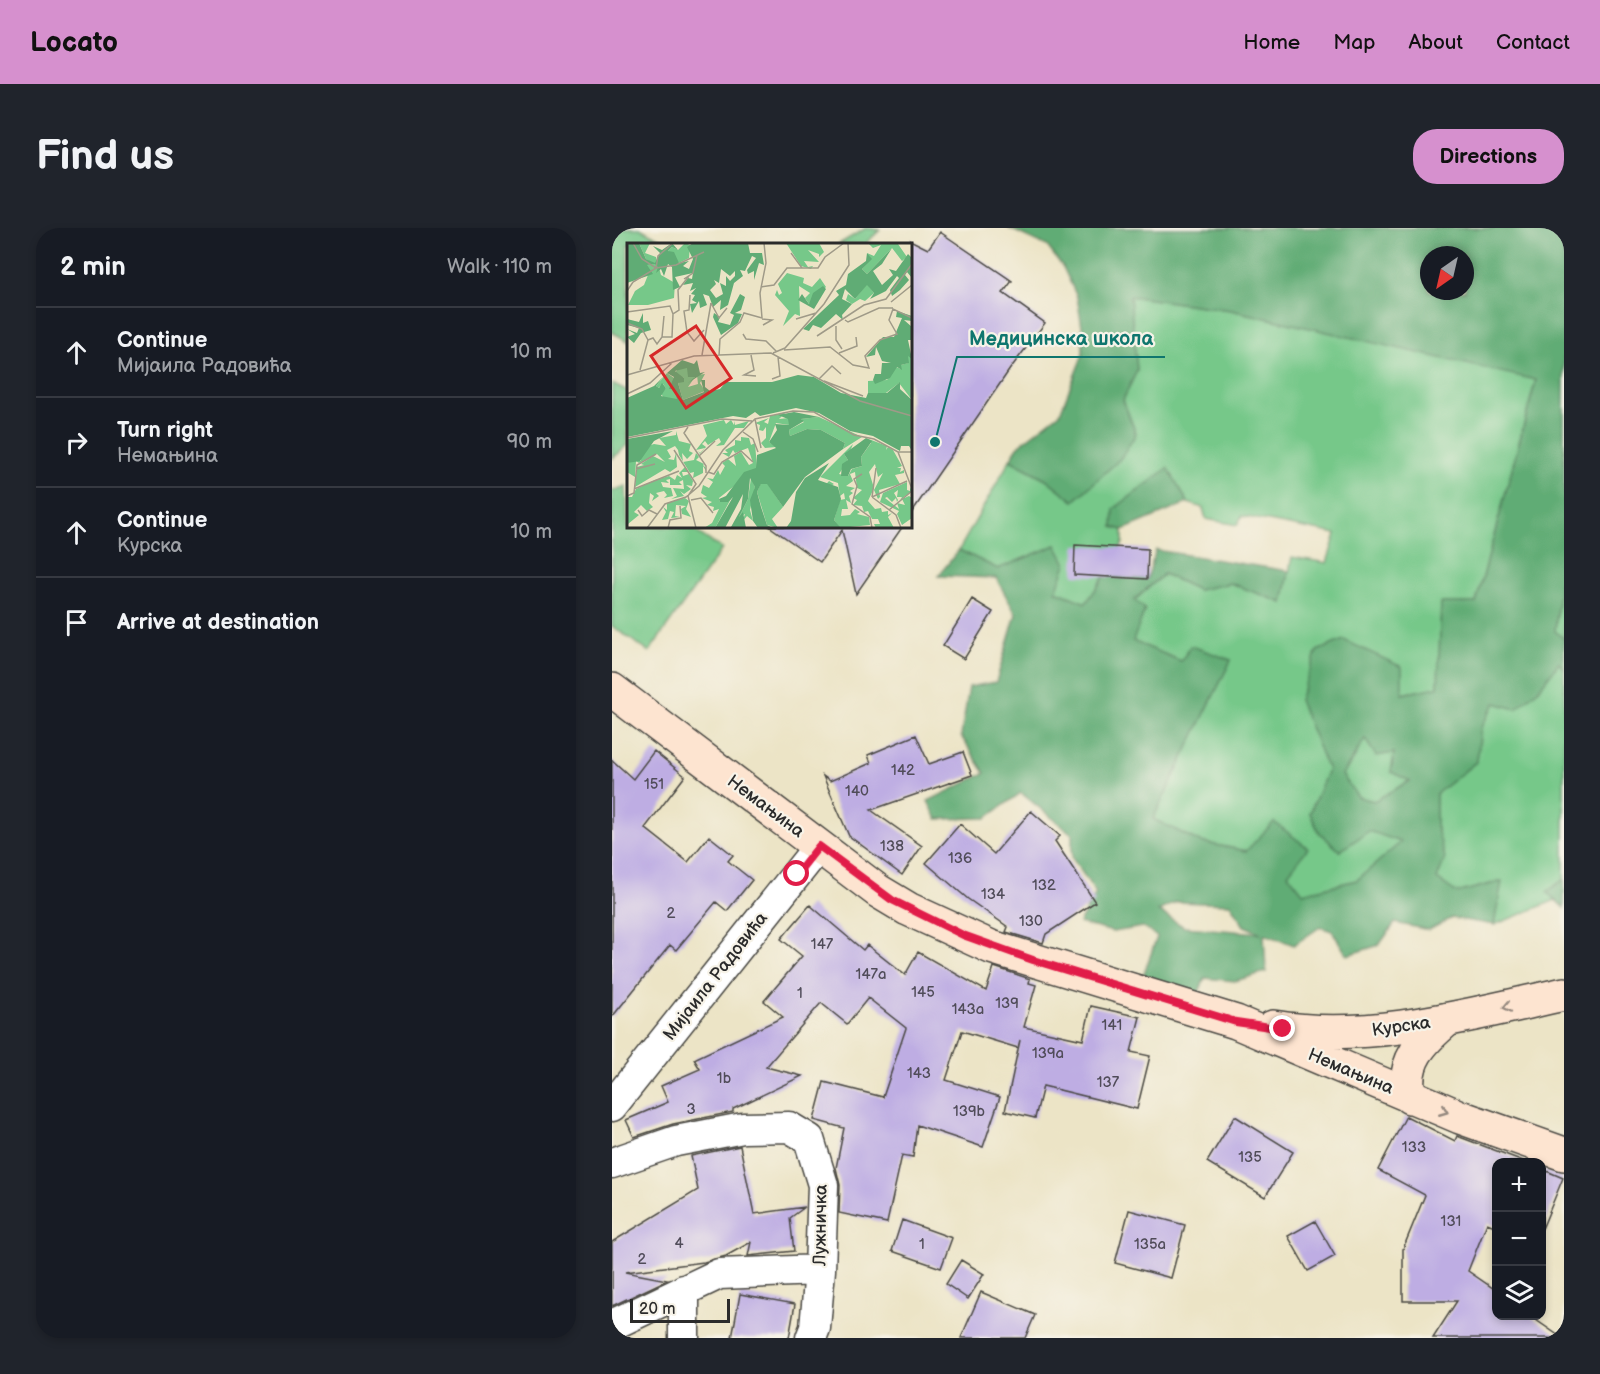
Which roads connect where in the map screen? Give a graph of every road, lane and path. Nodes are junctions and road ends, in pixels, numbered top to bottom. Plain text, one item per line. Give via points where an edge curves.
1 (612, 690) edge
2 (819, 846) junction
3 (1564, 994) edge
4 (1448, 1019) junction
5 (1236, 1022) junction
6 (1410, 1097) junction
7 (612, 1106) edge
8 (1564, 1154) edge
9 (612, 1163) edge
10 (820, 1270) junction
11 (684, 1290) junction
12 (612, 1325) edge
13 (684, 1338) edge
14 (811, 1338) edge

1 - 2 main road, Немањина
2 - 5 main road, Немањина via 892,900 963,935
2 - 7 street, Мијаила Радовића
3 -> 4 main road, Курска
4 - 5 main road, Курска via 1340,1032
4 - 6 main road via 1410,1062
5 - 6 main road, Немањина
6 -> 8 main road, Немањина
9 - 10 street, Лужничка via 676,1140 742,1128 789,1127 809,1139 823,1185
10 - 11 street via 719,1274
10 - 14 street, Лужничка
11 - 12 street
11 - 13 street

